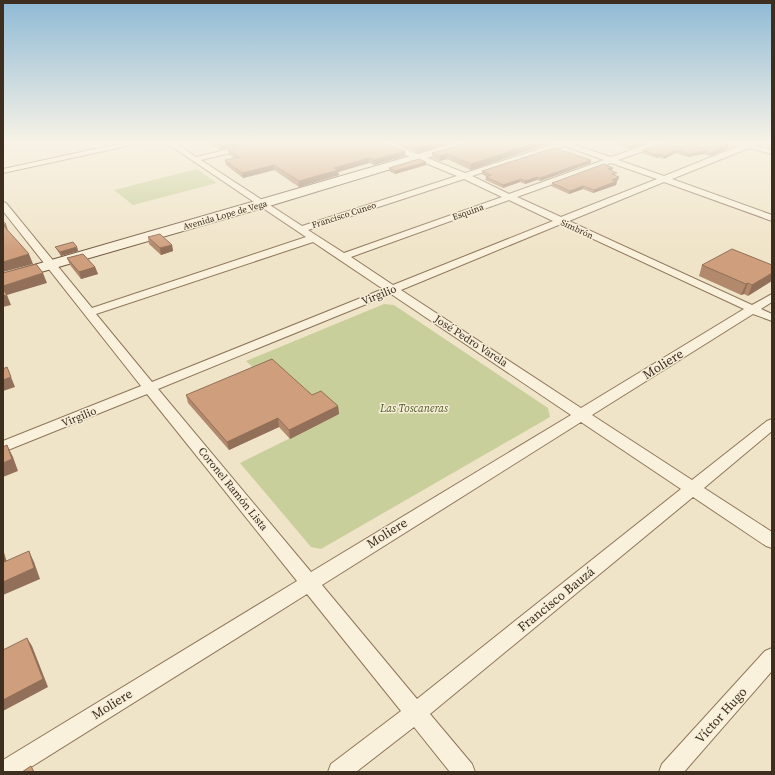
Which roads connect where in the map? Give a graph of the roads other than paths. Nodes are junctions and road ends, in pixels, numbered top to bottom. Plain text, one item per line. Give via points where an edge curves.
1 (224, 178) edge
2 (349, 178) edge
3 (457, 178) edge
4 (469, 178) edge
5 (561, 178) edge
6 (660, 178) edge
7 (669, 178) edge
8 (665, 180) junction
9 (509, 197) junction
10 (262, 204) junction
11 (3, 205) edge
12 (772, 218) edge
13 (561, 222) junction
14 (301, 229) junction
15 (314, 238) junction
16 (342, 257) junction
17 (50, 266) junction
18 (3, 279) edge
19 (392, 290) junction
20 (772, 296) edge
21 (752, 309) junction
22 (90, 312) junction
23 (772, 318) edge
24 (150, 388) junction
25 (580, 414) junction
26 (772, 424) edge
27 (3, 447) edge
28 (693, 489) junction
29 (772, 541) edge
30 (309, 581) junction
31 (772, 657) edge
32 (415, 713) junction
33 (3, 772) edge
34 (339, 772) edge
35 (464, 772) edge
36 (670, 772) edge

1 - 10 street, José Pedro Varela
2 - 10 main road, Avenida Lope de Vega
3 - 14 street, Francisco Cuneo
4 - 9 street, Simbrón
5 - 9 street, Esquina
6 - 8 street
7 - 8 street, Virgilio
8 - 12 street
8 - 13 street, Virgilio
9 - 13 street, Simbrón
9 - 16 street, Esquina
10 - 14 street, José Pedro Varela
10 - 17 main road, Avenida Lope de Vega
11 - 17 street, Coronel Ramón Lista
13 - 19 street, Virgilio
13 - 21 street, Simbrón
14 - 15 street, José Pedro Varela
15 - 16 street, José Pedro Varela
15 - 22 street, Francisco Cuneo
16 - 19 street, José Pedro Varela
17 - 18 main road, Avenida Lope de Vega
17 - 22 street, Coronel Ramón Lista
19 - 24 street, Virgilio
19 - 25 street, José Pedro Varela
20 - 21 street, Moliere
21 - 23 street, Simbrón
21 - 25 street, Moliere
22 - 24 street, Coronel Ramón Lista
24 - 27 street, Virgilio
24 - 30 street, Coronel Ramón Lista
25 - 28 street, José Pedro Varela
25 - 30 street, Moliere
26 - 28 street, Francisco Bauzá
28 - 29 street, José Pedro Varela
28 - 32 street, Francisco Bauzá
30 - 32 street, Coronel Ramón Lista
30 - 33 street, Moliere
31 - 36 street, Víctor Hugo
32 - 34 street, Francisco Bauzá
32 - 35 street, Coronel Ramón Lista

